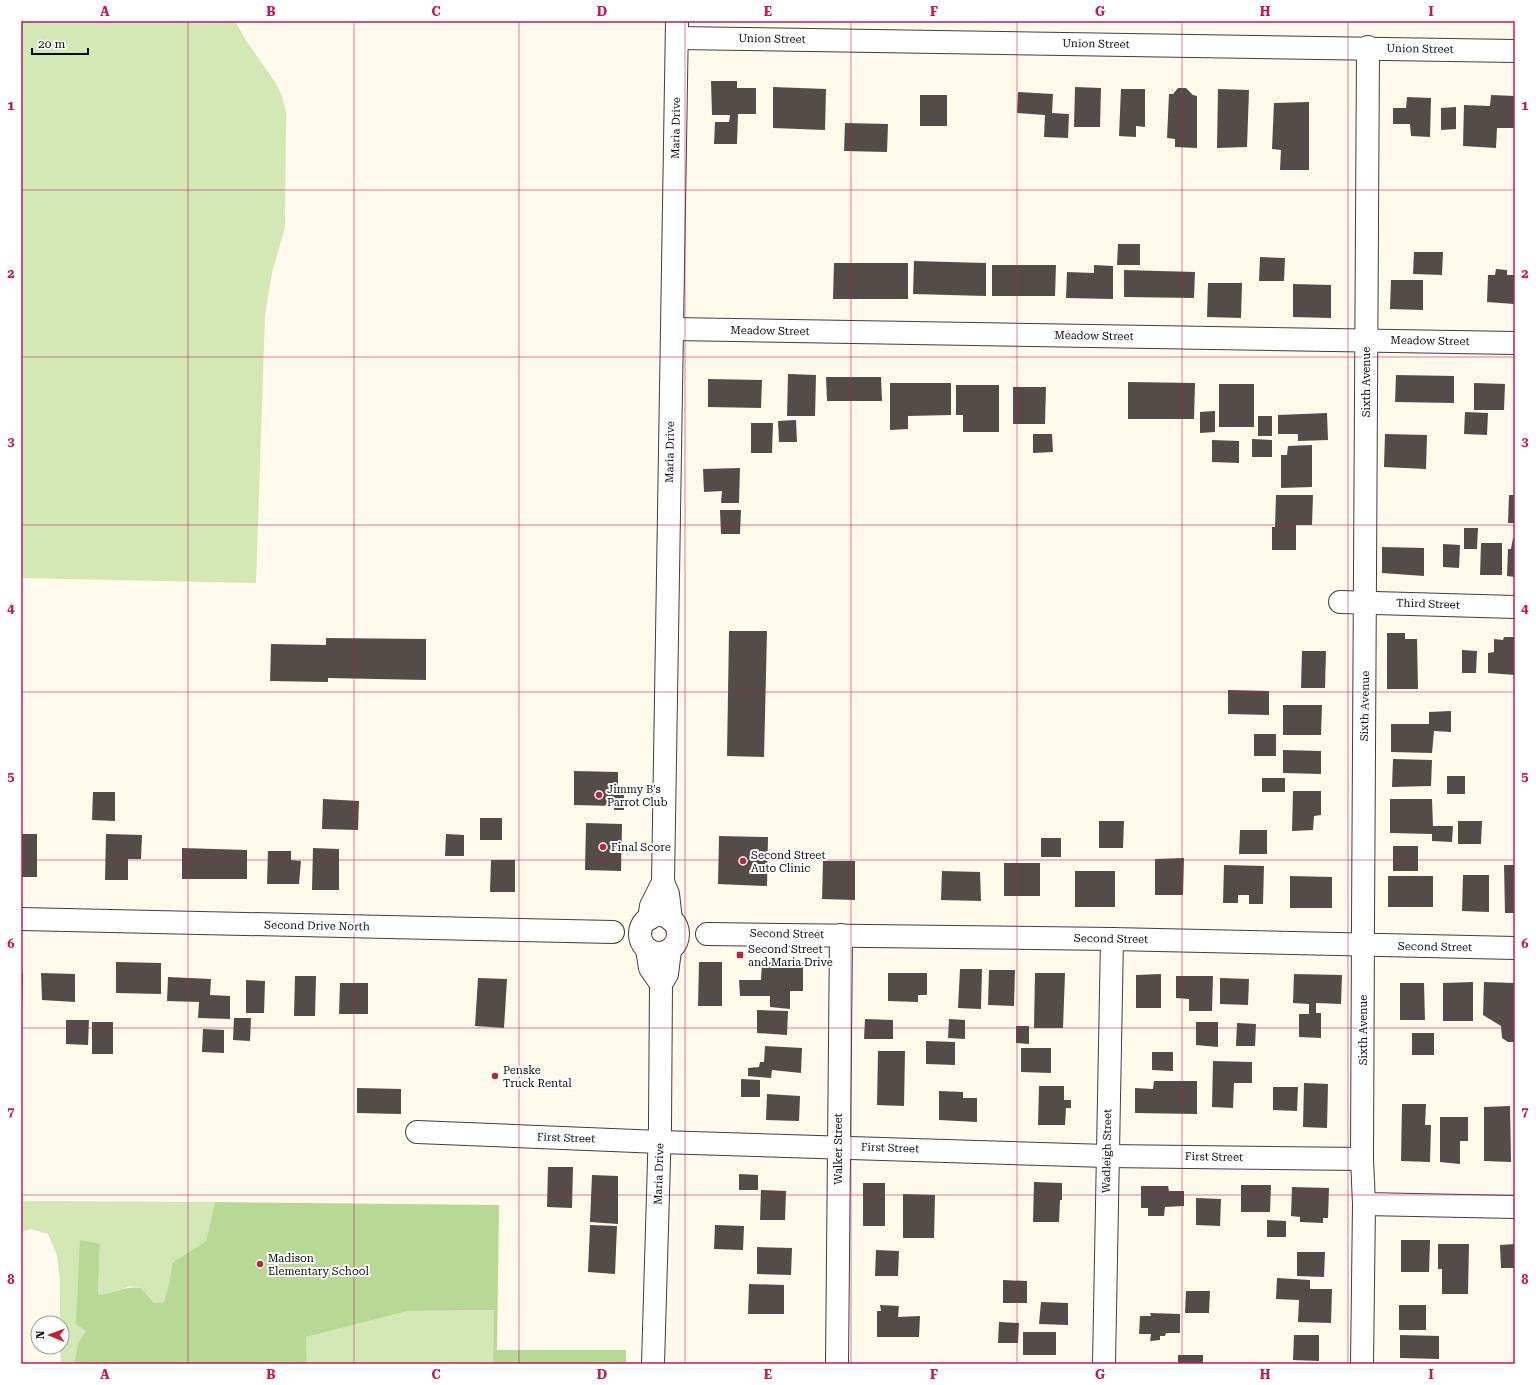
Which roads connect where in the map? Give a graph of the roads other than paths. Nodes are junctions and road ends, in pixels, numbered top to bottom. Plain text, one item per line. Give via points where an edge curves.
1 (677, 30) edge
2 (1368, 48) junction
3 (1515, 51) edge
4 (673, 329) junction
5 (1366, 340) junction
6 (1515, 343) edge
7 (1340, 602) dead end
8 (1366, 602) junction
9 (1515, 607) edge
10 (662, 882) junction
11 (21, 919) edge
12 (647, 921) junction
13 (673, 922) junction
14 (613, 932) junction
15 (707, 934) junction
16 (841, 935) junction
17 (1112, 939) junction
18 (1363, 946) junction
19 (646, 947) junction
20 (1515, 948) edge
21 (671, 949) junction
22 (661, 984) junction
23 (417, 1132) dead end
24 (660, 1142) junction
25 (838, 1146) junction
26 (1107, 1156) junction
27 (1362, 1159) junction
28 (1364, 1204) junction
29 (1515, 1206) edge
30 (653, 1364) edge
31 (837, 1364) edge
32 (1104, 1364) edge
33 (1362, 1364) edge

1 - 2 street, Union Street
1 - 4 street, Maria Drive
2 - 3 street, Union Street
2 - 5 street, Sixth Avenue
4 - 5 street, Meadow Street
4 - 10 street, Maria Drive
5 - 6 street, Meadow Street
5 - 8 street, Sixth Avenue
7 - 8 street, Third Street
8 - 9 street, Third Street
8 - 18 street, Sixth Avenue
10 - 12 street
10 - 13 street via 668,894
11 - 14 street, Second Drive North
12 - 13 street via 664,916
12 - 14 street via 624,924
12 - 19 street via 641,932
13 - 15 street
13 - 21 street via 678,934
14 - 19 street via 624,941
15 - 16 street, Second Street
15 - 21 street via 690,944
16 - 17 street, Second Street
16 - 25 street, Walker Street
17 - 18 street, Second Street
17 - 26 street, Wadleigh Street
18 - 20 street, Second Street
18 - 27 street, Sixth Avenue
19 - 21 street via 658,954
19 - 22 street via 650,968
21 - 22 street via 668,974
22 - 24 street, Maria Drive
23 - 24 street, First Street
24 - 25 street, First Street
24 - 30 street, Maria Drive
25 - 26 street, First Street
25 - 31 street, Walker Street
26 - 27 street, First Street
26 - 32 street, Wadleigh Street
27 - 28 street, Sixth Avenue
28 - 29 street
28 - 33 street, Sixth Avenue

